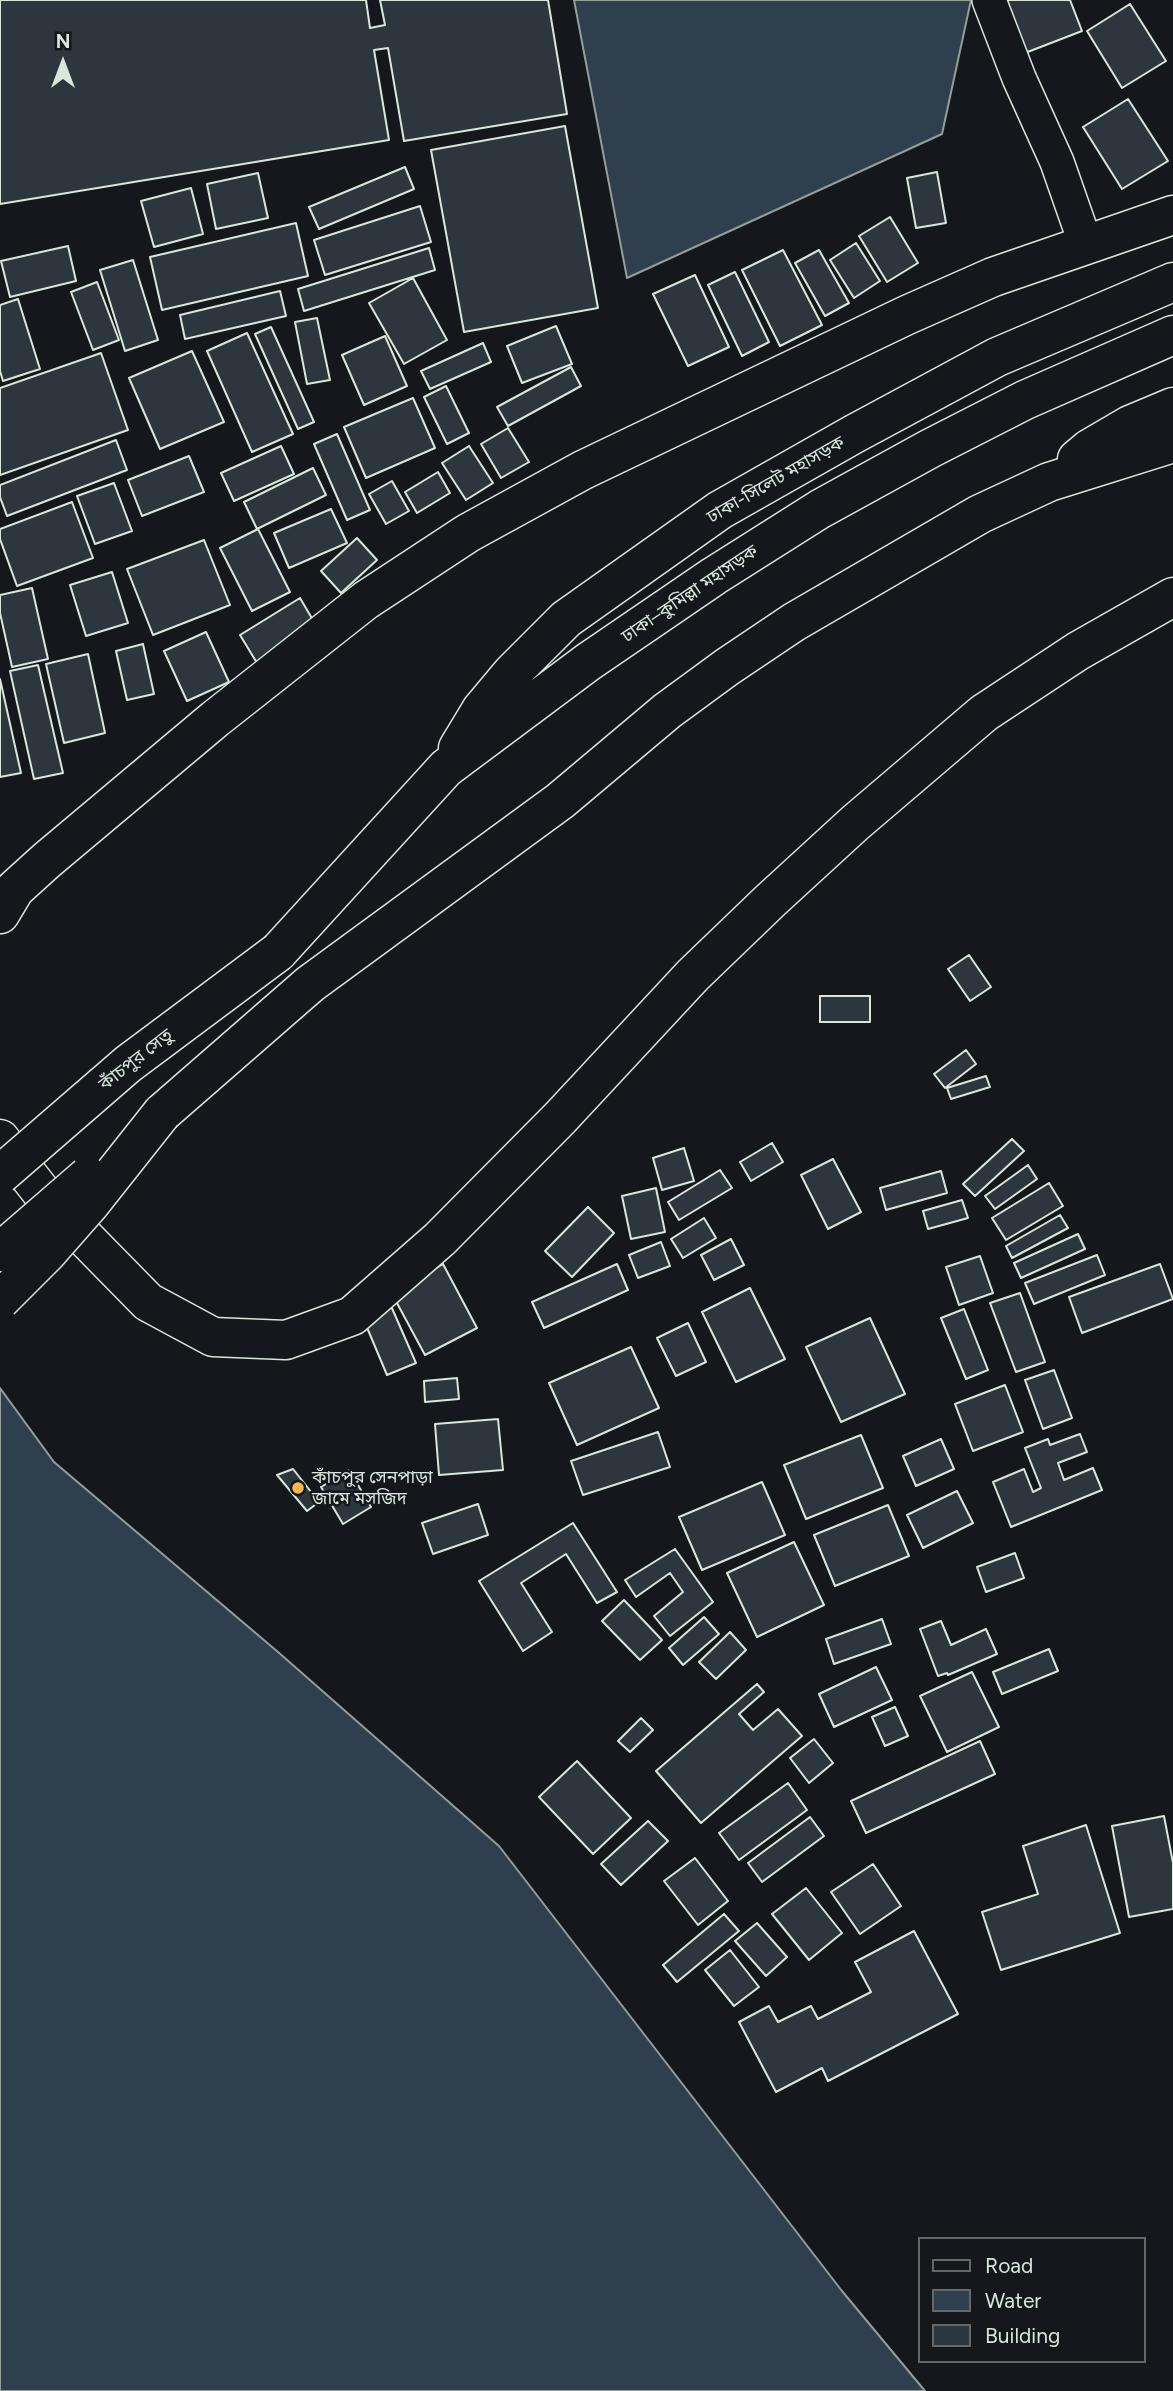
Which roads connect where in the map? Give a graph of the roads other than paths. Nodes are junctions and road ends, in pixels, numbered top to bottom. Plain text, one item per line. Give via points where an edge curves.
1 (989, 0) edge
2 (1173, 215) edge
3 (1086, 245) junction
4 (1173, 282) edge
5 (1173, 335) edge
6 (1173, 407) edge
7 (1173, 443) edge
8 (1049, 482) junction
9 (1173, 597) edge
10 (446, 768) junction
11 (0, 914) edge
12 (278, 952) joint
13 (162, 1113) junction
14 (0, 1139) edge
15 (0, 1175) edge
16 (0, 1252) edge
17 (0, 1300) edge

1 - 3 street
2 - 3 highway
3 - 11 highway via 993,276 907,314 583,470 468,533 366,600 215,719 15,889
4 - 10 highway, ঢাকা-সিলেট মহাসড়ক via 997,357 720,510 566,619 481,710
5 - 10 highway, ঢাকা–কুমিল্লা মহাসড়ক via 1025,400 820,509 588,662
6 - 8 highway via 1089,449
7 - 8 highway
8 - 13 highway via 923,546 738,659 667,711 560,801 310,984
9 - 14 highway via 1078,651 984,713 855,824 693,975 440,1239 352,1317 286,1340 214,1337 148,1302 46,1198
10 - 12 highway, ঢাকা–কুমিল্লা মহাসড়ক
12 - 15 highway, কাঁচপুর সেতু, bridge via 128,1064
13 - 16 highway, bridge
13 - 17 highway, bridge via 90,1204

